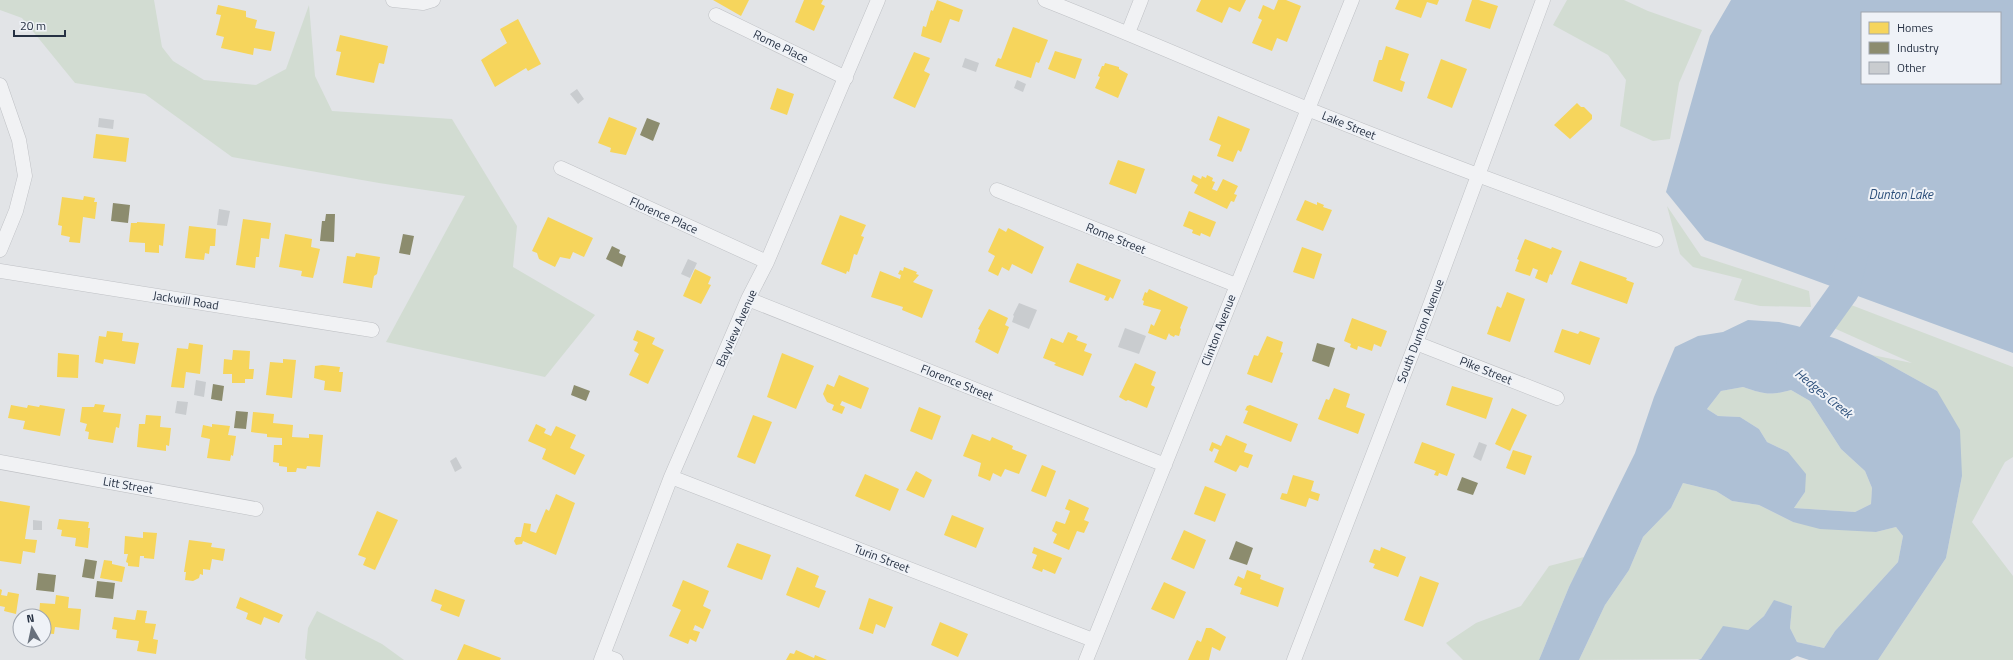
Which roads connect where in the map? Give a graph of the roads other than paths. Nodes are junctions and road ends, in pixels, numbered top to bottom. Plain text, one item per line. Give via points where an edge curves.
1 (393, 0) edge
2 (433, 0) edge
3 (878, 0) edge
4 (1046, 0) edge
5 (1141, 0) edge
6 (1352, 0) edge
7 (1543, 0) edge
8 (716, 15) dead end
9 (1128, 33) junction
10 (846, 78) junction
11 (0, 84) edge
12 (1309, 110) junction
13 (561, 168) dead end
14 (1478, 176) junction
15 (997, 190) dead end
16 (1656, 240) dead end
17 (0, 250) edge
18 (767, 262) junction
19 (0, 271) edge
20 (1236, 285) junction
21 (748, 299) junction
22 (372, 330) dead end
23 (1416, 343) junction
24 (1557, 398) dead end
25 (0, 462) edge
26 (1165, 465) junction
27 (671, 477) junction
28 (256, 509) dead end
29 (1094, 640) junction
30 (607, 658) edge
31 (1086, 660) edge
32 (1294, 660) edge

1 - 2 street via 423,3
3 - 10 street, Bayview Avenue
4 - 9 street, Lake Street
5 - 9 street
6 - 12 street, Clinton Avenue
7 - 14 street, South Dunton Avenue
8 - 10 street, Rome Place
9 - 12 street, Lake Street
10 - 18 street, Bayview Avenue
11 - 17 street via 19,140 25,176 16,211
12 - 14 street, Lake Street
12 - 20 street, Clinton Avenue
13 - 18 street, Florence Place
14 - 16 street, Lake Street
14 - 23 street, South Dunton Avenue
15 - 20 street, Rome Street
18 - 21 street, Bayview Avenue
19 - 22 street, Jackwill Road
20 - 26 street, Clinton Avenue
21 - 26 street, Florence Street
21 - 27 street, Bayview Avenue
23 - 24 street, Pike Street
23 - 32 street, South Dunton Avenue
25 - 28 street, Litt Street
26 - 29 street, Clinton Avenue
27 - 29 street, Turin Street
27 - 30 street, Bayview Avenue
29 - 31 street, Clinton Avenue

